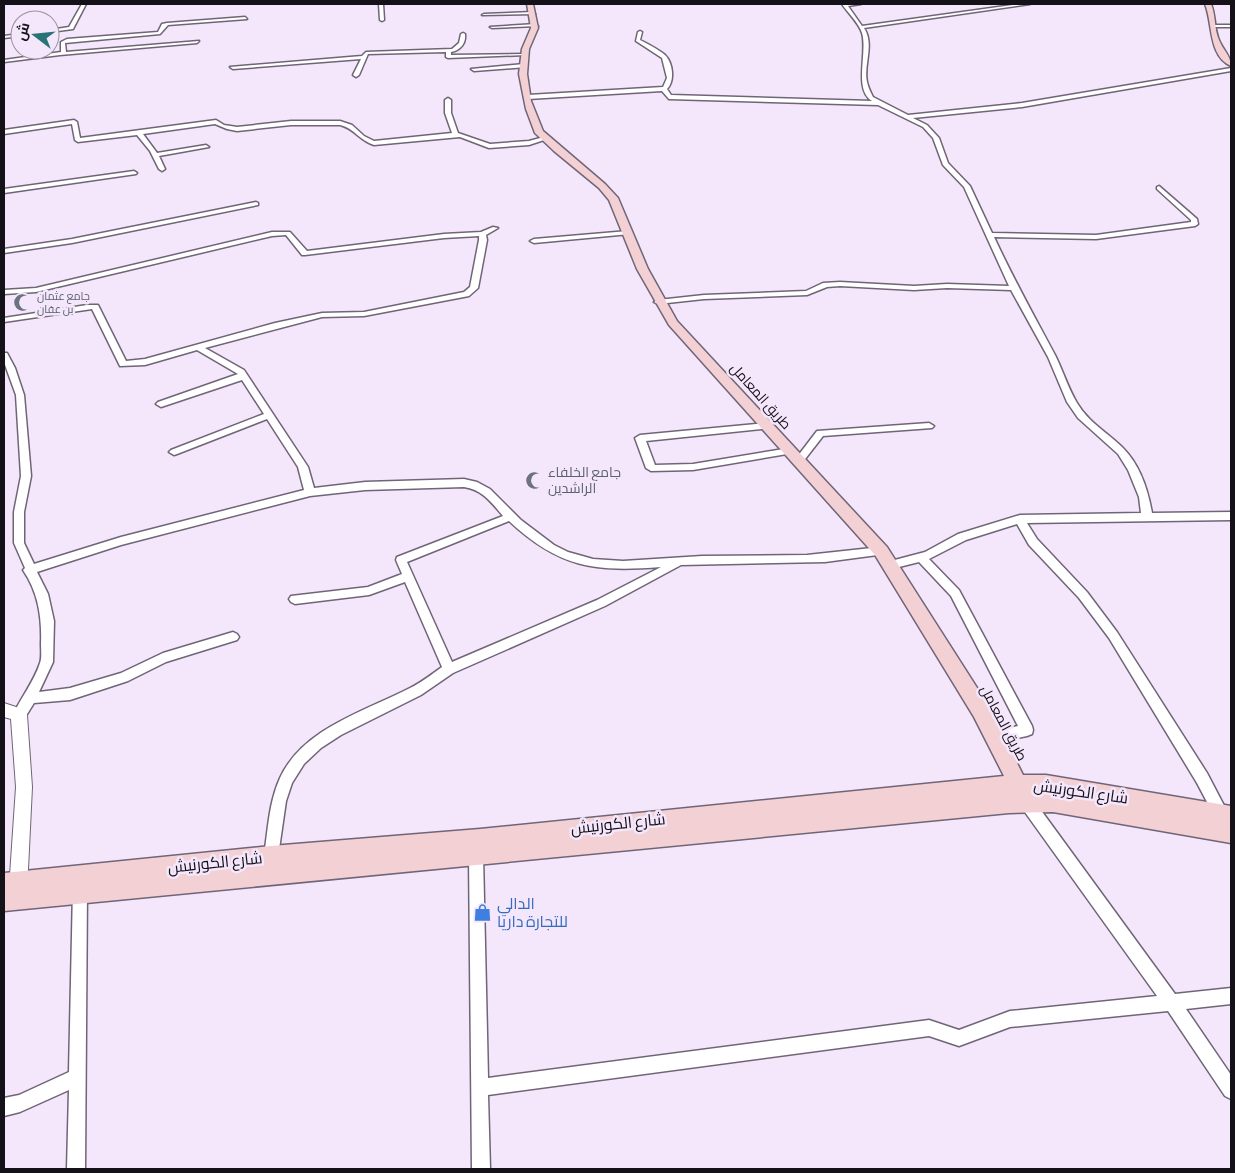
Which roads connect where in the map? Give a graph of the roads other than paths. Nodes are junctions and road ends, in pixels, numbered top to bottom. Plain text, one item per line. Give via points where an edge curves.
1 (84, 4) edge
2 (320, 4) edge
3 (330, 4) edge
4 (381, 4) edge
5 (844, 4) edge
6 (859, 4) edge
7 (1028, 4) edge
8 (1208, 4) edge
9 (533, 14) edge
10 (484, 15) dead end
11 (245, 18) dead end
12 (382, 20) dead end
13 (1214, 26) junction
14 (1231, 26) edge
15 (492, 27) dead end
16 (862, 27) junction
17 (60, 30) edge
18 (640, 32) dead end
19 (463, 34) dead end
20 (197, 42) dead end
21 (450, 50) junction
22 (62, 54) junction
23 (364, 57) junction
24 (4, 61) edge
25 (524, 61) junction
26 (1230, 61) edge
27 (233, 67) dead end
28 (474, 69) dead end
29 (1231, 69) edge
30 (356, 75) dead end
31 (664, 89) junction
32 (528, 97) junction
33 (448, 100) dead end
34 (880, 103) junction
35 (906, 117) junction
36 (4, 132) edge
37 (139, 133) junction
38 (454, 134) junction
39 (544, 138) junction
40 (206, 147) dead end
41 (155, 155) junction
42 (162, 169) dead end
43 (134, 173) dead end
44 (1159, 188) dead end
45 (4, 191) edge
46 (256, 204) dead end
47 (494, 228) dead end
48 (628, 233) junction
49 (482, 234) junction
50 (991, 235) junction
51 (534, 241) dead end
52 (4, 251) edge
53 (1014, 288) junction
54 (4, 292) edge
55 (658, 302) junction
56 (4, 320) edge
57 (197, 347) junction
58 (4, 355) edge
59 (244, 376) junction
60 (161, 404) dead end
61 (269, 415) junction
62 (767, 426) junction
63 (929, 426) dead end
64 (174, 452) dead end
65 (794, 456) junction
66 (310, 492) junction
67 (1231, 516) edge
68 (510, 517) junction
69 (1147, 518) junction
70 (1020, 519) junction
71 (881, 551) junction
72 (921, 557) junction
73 (682, 561) junction
74 (891, 565) junction
75 (29, 570) junction
76 (408, 576) junction
77 (295, 599) dead end
78 (233, 636) dead end
79 (449, 669) junction
80 (30, 698) junction
81 (11, 713) edge
82 (994, 738) junction
83 (1018, 784) junction
84 (1027, 803) junction
85 (1227, 815) edge
86 (1231, 833) edge
87 (476, 855) junction
88 (271, 856) junction
89 (80, 885) junction
90 (11, 891) edge
91 (1231, 996) edge
92 (1173, 1004) junction
93 (77, 1077) junction
94 (480, 1088) junction
95 (1231, 1090) edge
96 (4, 1107) edge
97 (76, 1169) edge
98 (481, 1169) edge

1 - 17 street via 71,28
2 - 3 street
4 - 12 street
5 - 6 street
5 - 16 street
7 - 16 street
8 - 13 main road
9 - 10 street
9 - 15 street
9 - 25 main road, طريق المعامل
11 - 22 street via 167,24 160,32 67,40 63,42
13 - 14 street
13 - 26 main road via 1217,44
16 - 34 street via 867,48 864,81 871,98
18 - 31 street via 638,40 666,61 670,78
19 - 21 street via 464,41 460,47
20 - 22 street
21 - 23 street via 366,53
21 - 25 street via 448,56
22 - 24 street
23 - 27 street
23 - 30 street
25 - 28 street
25 - 32 main road, طريق المعامل
29 - 35 street via 1022,105
31 - 32 street
31 - 34 street via 669,97
32 - 39 main road, طريق المعامل via 536,126
33 - 38 street
34 - 35 street
35 - 50 street via 925,126 936,138 945,164 967,186
36 - 37 street via 74,122 78,140
37 - 38 street via 216,122 226,129 344,124 362,140 374,143
37 - 41 street
38 - 39 street via 489,146 529,143
39 - 48 main road, طريق المعامل via 597,180 611,196
40 - 41 street
41 - 42 street
43 - 45 street
44 - 50 street via 1195,224 1096,236
46 - 52 street via 72,241
47 - 49 street
48 - 51 street
48 - 55 main road, طريق المعامل
49 - 54 street via 305,252 288,233 272,234 36,290
49 - 57 street via 474,288 466,294 364,314 322,315
50 - 53 street
53 - 55 street via 840,284 826,285 806,293
53 - 69 street via 1081,416 1121,452 1133,469 1144,498
55 - 62 main road, طريق المعامل via 674,324
56 - 57 street via 95,307 123,364 145,362
57 - 59 street
58 - 75 street via 20,395 26,476 19,512 19,543
59 - 60 street
59 - 61 street
61 - 64 street
61 - 66 street via 303,467
62 - 65 main road, طريق المعامل
62 - 65 street via 640,438 650,468
63 - 65 street via 820,432
65 - 71 main road, طريق المعامل
66 - 68 street via 365,486 464,483 478,485 490,492
66 - 75 street via 121,541
67 - 69 street
68 - 73 street via 538,540 562,554 588,563 620,566
68 - 76 street via 401,560
69 - 70 street
70 - 72 street via 970,534
70 - 85 street via 1033,542 1114,635
71 - 73 street via 826,558
71 - 74 main road, طريق المعامل
72 - 74 street
72 - 82 street via 955,593 1027,730
73 - 79 street via 601,603
74 - 82 main road, طريق المعامل via 981,711
75 - 80 street via 42,594 49,648 47,662
76 - 77 street via 369,591
76 - 79 street
78 - 80 street via 163,658 124,677 70,694
79 - 88 street via 417,691 336,731 299,760 286,780 279,801
80 - 81 street
81 - 90 street via 24,788
82 - 83 main road, طريق المعامل
83 - 84 main road, طريق المعامل
83 - 85 main road, شارع الكورنيش via 1046,784
83 - 88 main road, شارع الكورنيش via 480,839
84 - 86 main road, شارع الكورنيش via 1053,802
84 - 87 main road, شارع الكورنيش
84 - 92 street
85 - 86 street
87 - 89 main road, شارع الكورنيش
87 - 94 street
88 - 89 main road, شارع الكورنيش
89 - 90 main road, شارع الكورنيش
89 - 93 street
91 - 92 street
92 - 94 street via 1010,1020 959,1038 929,1028
92 - 95 street
93 - 96 street
93 - 97 street
94 - 98 street

